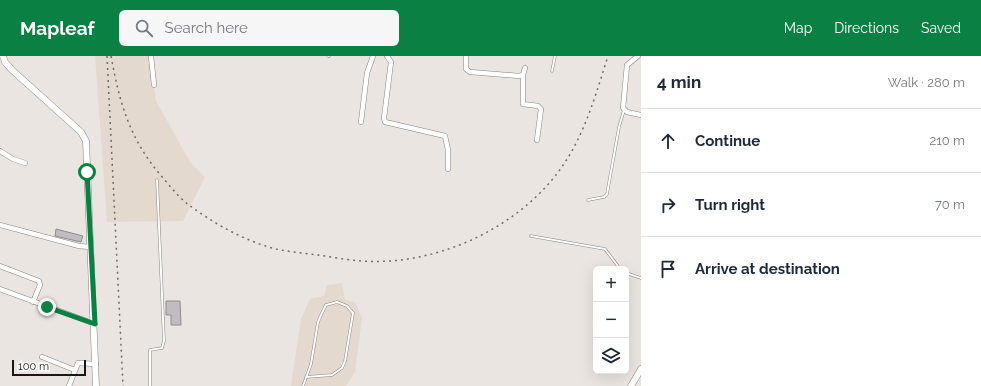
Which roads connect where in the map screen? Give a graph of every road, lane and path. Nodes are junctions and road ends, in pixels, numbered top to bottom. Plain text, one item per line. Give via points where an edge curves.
1 (3, 56) edge
2 (151, 56) edge
3 (373, 56) edge
4 (387, 56) edge
5 (466, 56) edge
6 (554, 56) edge
7 (638, 56) edge
8 (525, 68) dead end
9 (552, 71) dead end
10 (523, 75) junction
11 (154, 85) dead end
12 (624, 110) junction
13 (641, 115) edge
14 (360, 122) dead end
15 (537, 140) dead end
16 (0, 151) edge
17 (25, 163) dead end
18 (448, 168) dead end
19 (157, 180) dead end
20 (588, 200) dead end
21 (0, 225) edge
22 (532, 236) dead end
23 (90, 247) junction
24 (0, 266) edge
25 (618, 266) edge
26 (629, 274) edge
27 (641, 278) edge
28 (0, 289) edge
29 (33, 302) junction
30 (95, 324) junction
31 (42, 357) dead end
32 (96, 364) junction
33 (641, 369) edge
34 (75, 370) junction
35 (306, 377) junction
36 (69, 386) edge
37 (96, 386) edge
38 (150, 386) edge
39 (303, 386) edge
40 (631, 386) edge

1 - 23 main road via 12,70 81,132 86,142
2 - 11 street
3 - 14 street via 367,73
4 - 18 street via 390,62 385,122 446,136
5 - 10 street via 466,69 470,72 504,76
6 - 9 lane
7 - 12 street via 626,68
8 - 10 street
10 - 15 street via 523,104 542,108
12 - 13 street
12 - 20 lane via 607,194
16 - 17 street
19 - 38 lane via 164,341 162,348 150,350
21 - 23 street
22 - 25 lane via 605,249
23 - 30 main road
24 - 29 street via 39,281 40,285
26 - 27 lane
28 - 29 street
29 - 30 street
30 - 32 main road
31 - 34 street
32 - 34 street via 79,362
32 - 37 main road
33 - 40 main road
34 - 36 street
35 - 35 lane via 332,375 342,368 353,318 351,310 342,303 332,303 323,309
35 - 39 lane

